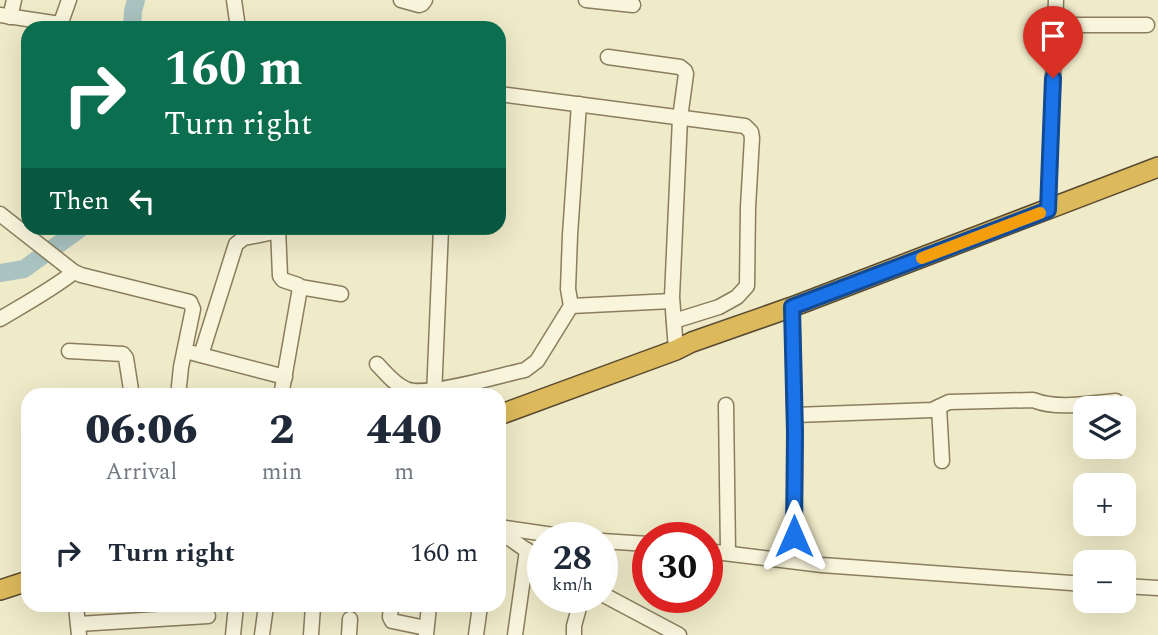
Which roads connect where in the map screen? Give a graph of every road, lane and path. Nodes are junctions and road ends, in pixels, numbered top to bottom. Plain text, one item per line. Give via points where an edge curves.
1 (14, 0) edge
2 (69, 0) edge
3 (234, 0) edge
4 (401, 0) edge
5 (425, 0) edge
6 (586, 0) edge
7 (1056, 0) edge
8 (633, 5) dead end
9 (5, 16) edge
10 (32, 21) edge
11 (62, 21) edge
12 (237, 21) edge
13 (1055, 25) junction
14 (1147, 25) dead end
15 (608, 57) dead end
16 (506, 95) edge
17 (579, 104) junction
18 (680, 118) junction
19 (1158, 167) edge
20 (1048, 210) junction
21 (0, 214) edge
22 (21, 229) edge
23 (28, 235) edge
24 (256, 235) edge
25 (279, 235) edge
26 (441, 235) edge
27 (70, 270) junction
28 (300, 287) junction
29 (341, 294) dead end
30 (672, 301) junction
31 (571, 306) junction
32 (792, 307) junction
33 (0, 319) edge
34 (674, 321) junction
35 (676, 350) junction
36 (69, 351) dead end
37 (185, 351) junction
38 (201, 355) junction
39 (377, 364) dead end
40 (285, 377) junction
41 (131, 388) edge
42 (179, 388) edge
43 (283, 388) edge
44 (403, 388) edge
45 (434, 388) edge
46 (454, 388) edge
47 (1073, 404) edge
48 (726, 405) dead end
49 (939, 407) junction
50 (506, 412) edge
51 (795, 415) junction
52 (942, 461) dead end
53 (506, 530) edge
54 (527, 532) edge
55 (506, 534) edge
56 (527, 550) joint
57 (723, 553) edge
58 (728, 553) junction
59 (794, 561) junction
60 (21, 583) edge
61 (1073, 583) edge
62 (1136, 587) edge
63 (1158, 588) edge
64 (0, 590) edge
65 (618, 603) edge
66 (76, 612) edge
67 (235, 612) edge
68 (265, 612) edge
69 (313, 612) edge
70 (391, 612) edge
71 (428, 612) edge
72 (479, 612) edge
73 (579, 613) edge
74 (208, 616) dead end
75 (350, 619) dead end
76 (78, 630) edge
77 (426, 631) edge
78 (674, 634) edge
79 (233, 635) edge
80 (262, 635) edge
81 (311, 635) edge
82 (349, 635) edge
83 (477, 635) edge
84 (515, 635) edge
85 (574, 635) edge

1 - 9 street
2 - 11 street
3 - 12 street
4 - 5 street via 419,5
6 - 8 street
7 - 13 street
9 - 10 street
13 - 14 street
13 - 20 street
15 - 18 street via 683,68
16 - 17 street
17 - 18 street
17 - 31 street via 570,235
18 - 30 street
18 - 34 street via 745,126 751,132 748,281 737,298
19 - 20 highway
20 - 32 highway
21 - 22 street
23 - 27 street
24 - 38 street via 236,244
25 - 28 street via 280,276
26 - 45 street
27 - 33 street via 54,288
27 - 37 street via 190,302 193,309
28 - 29 street
28 - 40 street
30 - 31 street
30 - 34 street
31 - 46 street via 531,367
32 - 35 highway
32 - 51 street
34 - 35 street
35 - 50 highway
36 - 41 street via 123,354
37 - 38 street
37 - 42 street
38 - 40 street
39 - 44 street
40 - 43 street
47 - 49 street via 1033,400 949,402
48 - 58 street
49 - 51 street
49 - 52 street
51 - 59 street
53 - 54 street
55 - 56 street
56 - 84 street
57 - 58 street
58 - 59 street
59 - 61 street
60 - 64 highway
62 - 63 street
65 - 78 street
66 - 76 street
67 - 79 street
68 - 80 street
69 - 81 street
70 - 77 street via 390,621
71 - 77 street
72 - 83 street
73 - 85 street
74 - 76 street
75 - 82 street

